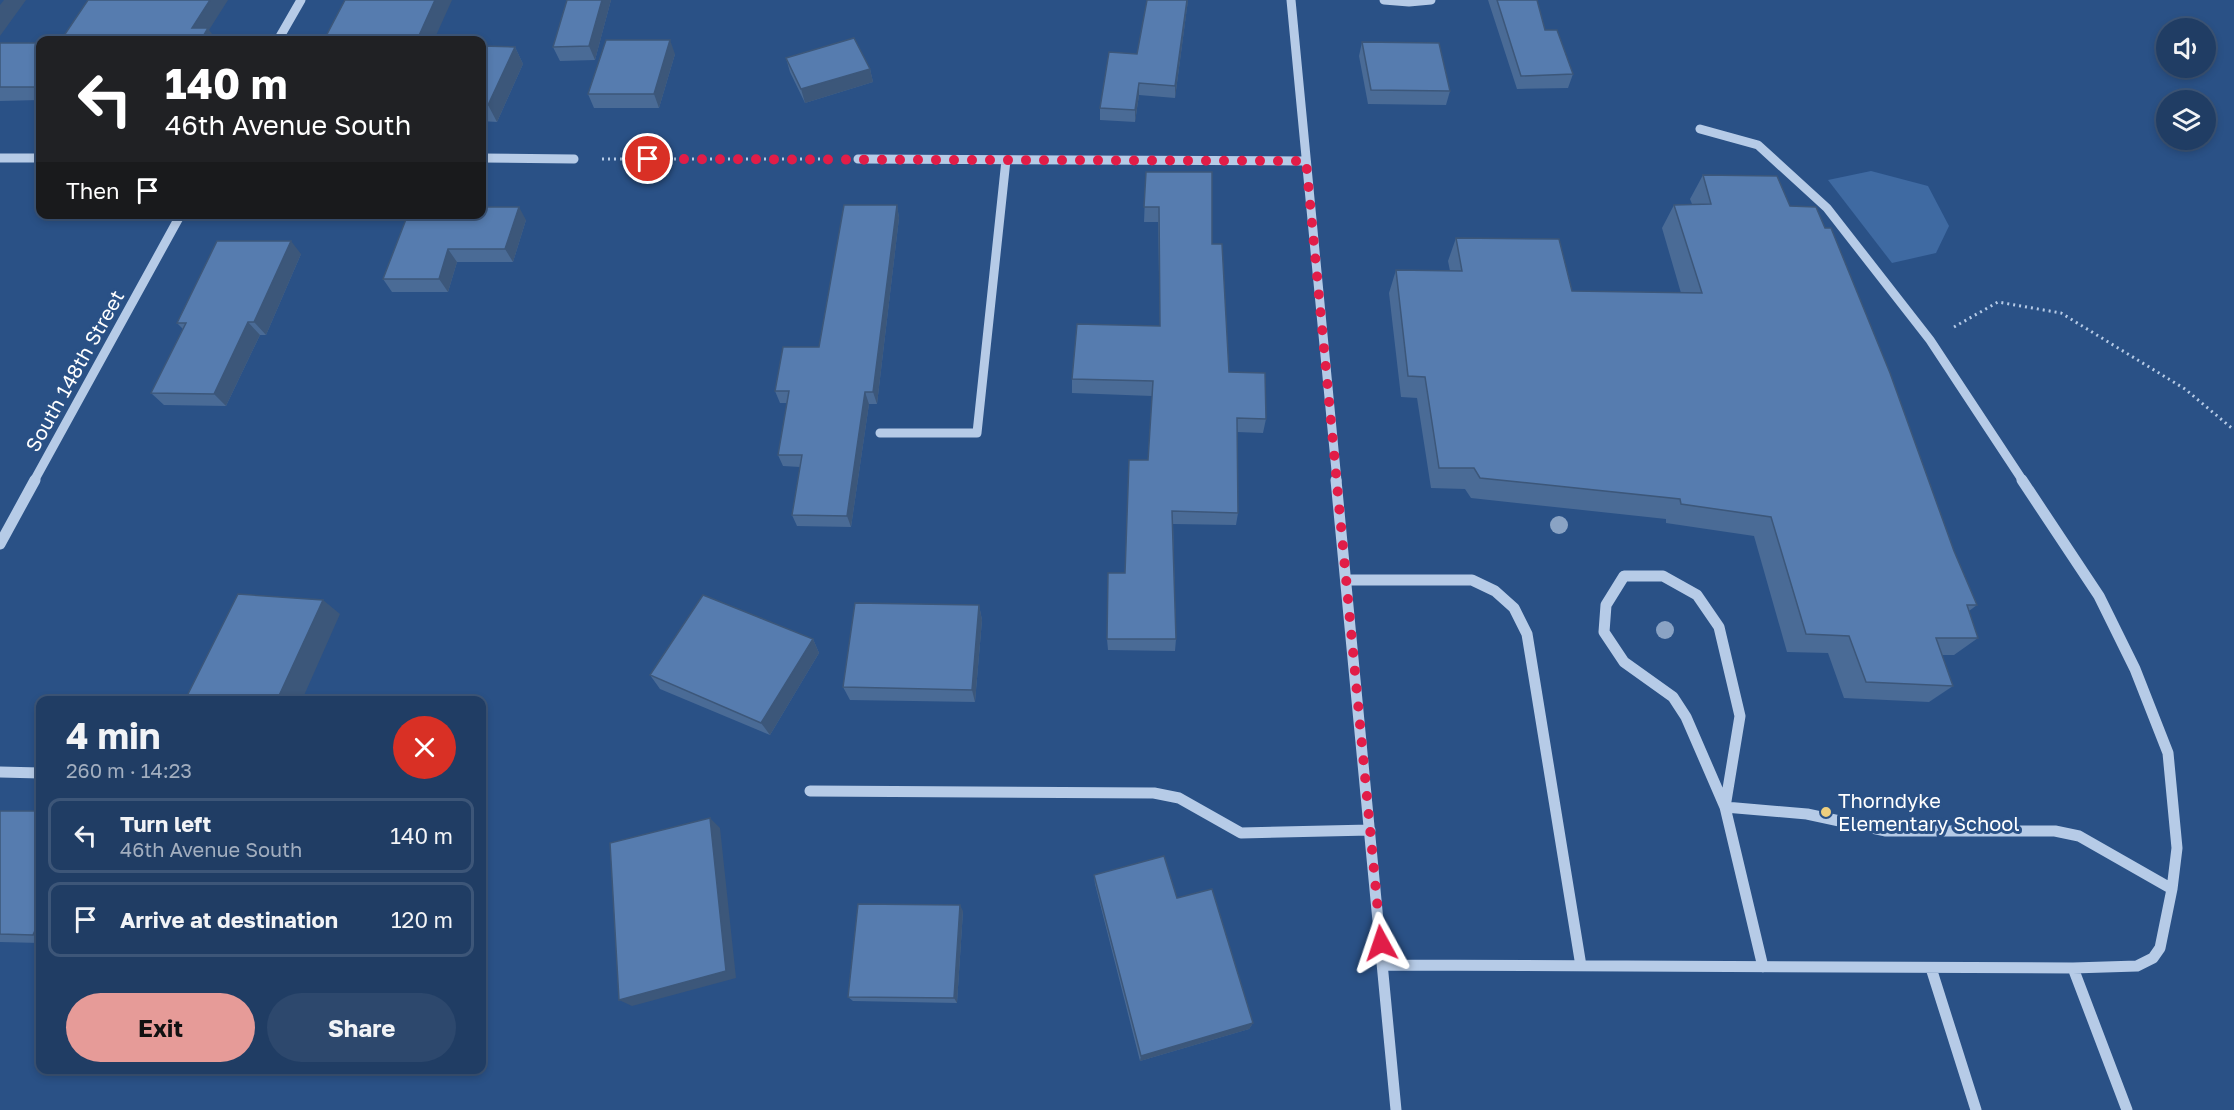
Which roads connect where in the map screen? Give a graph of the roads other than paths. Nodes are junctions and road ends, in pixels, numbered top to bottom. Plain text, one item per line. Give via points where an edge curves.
1 (301, 0) edge
2 (1291, 0) edge
3 (1384, 0) edge
4 (1431, 0) edge
5 (281, 36) edge
6 (1700, 129) dead end
7 (0, 158) edge
8 (36, 158) edge
9 (486, 158) edge
10 (574, 159) road end
11 (858, 159) road end
12 (1006, 160) junction
13 (1306, 161) junction
14 (179, 219) edge
15 (880, 433) dead end
16 (0, 544) edge
17 (1346, 580) junction
18 (0, 772) edge
19 (36, 773) edge
20 (810, 791) dead end
21 (1725, 807) junction
22 (1370, 830) junction
23 (2172, 889) junction
24 (1383, 965) junction
25 (1581, 966) junction
26 (1763, 967) junction
27 (1931, 968) junction
28 (2073, 968) junction
29 (1396, 1110) edge
30 (1976, 1110) edge
31 (2127, 1110) edge

1 - 5 street
2 - 13 street
3 - 4 street
6 - 23 street via 1758,146 1827,208 1930,340 2099,596 2135,669 2168,753 2177,848
7 - 8 street
9 - 10 street
11 - 12 street
12 - 13 street
12 - 15 street via 977,433
13 - 17 street
14 - 16 street, South 148th Street
17 - 22 street
17 - 25 street via 1472,580 1496,591 1514,608 1527,634
18 - 19 street
20 - 22 street via 1154,793 1179,798 1241,833
21 - 21 street via 1740,716 1719,627 1697,595 1663,576 1624,576 1606,605 1604,632 1624,662 1673,698 1686,717
21 - 23 street via 1807,814 1886,831 2055,831 2079,836
21 - 26 street
22 - 24 street
23 - 28 street via 2160,948 2153,958 2137,966
24 - 25 street
24 - 29 street
25 - 26 street
26 - 27 street
27 - 28 street
27 - 30 street
28 - 31 street

